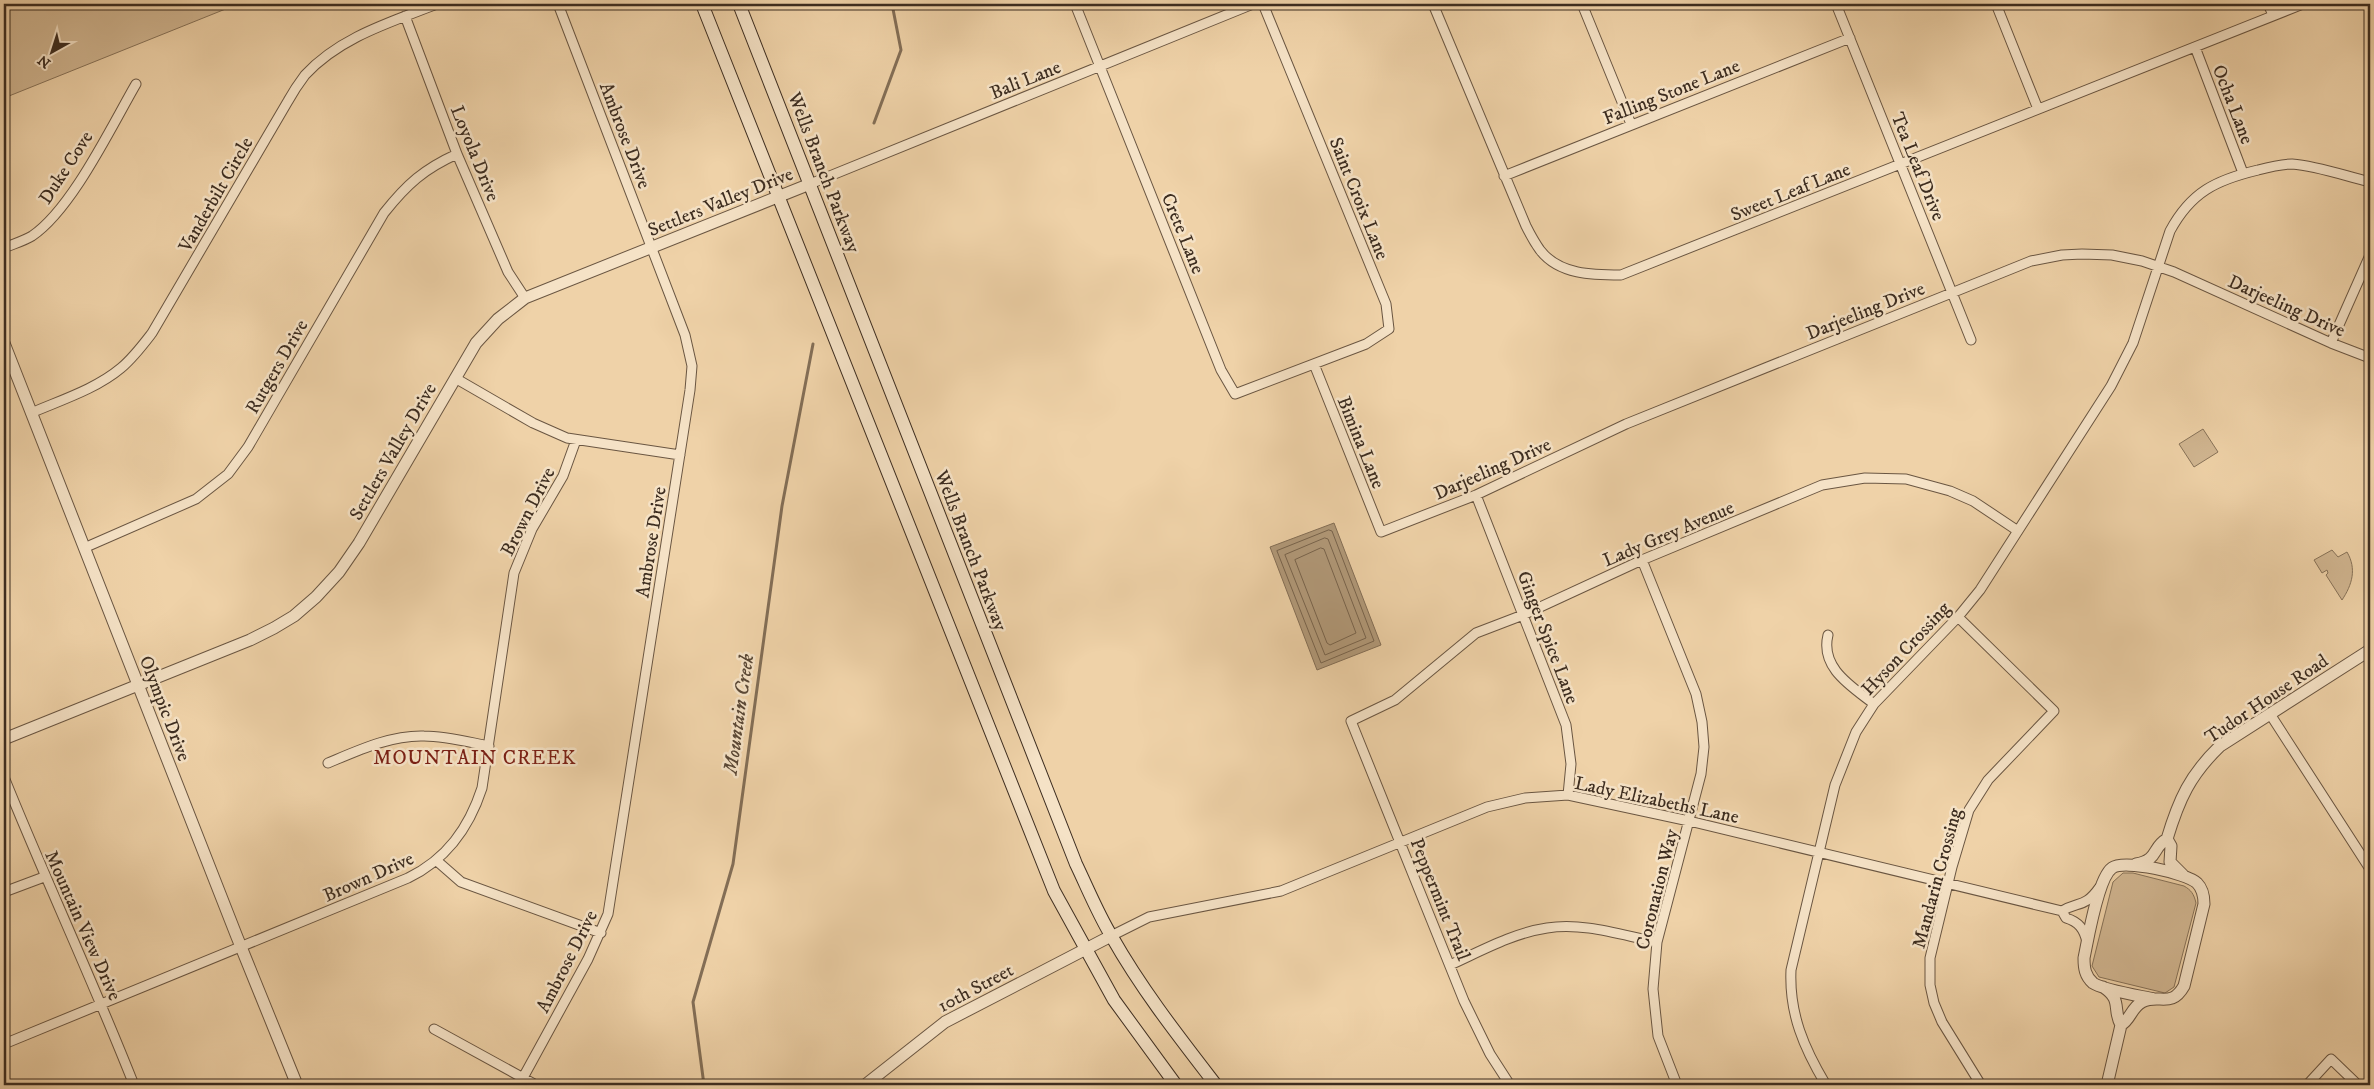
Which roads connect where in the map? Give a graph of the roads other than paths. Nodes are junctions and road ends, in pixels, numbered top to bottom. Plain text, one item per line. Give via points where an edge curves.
1 (437, 4) edge
2 (558, 4) edge
3 (702, 4) edge
4 (738, 4) edge
5 (1074, 4) edge
6 (1252, 4) edge
7 (1263, 4) edge
8 (1433, 4) edge
9 (1582, 4) edge
10 (1836, 4) edge
11 (1996, 4) edge
12 (2268, 4) edge
13 (2303, 4) edge
14 (2273, 15) junction
15 (405, 16) junction
16 (1850, 38) junction
17 (2195, 47) junction
18 (1100, 66) junction
19 (136, 84) dead end
20 (2038, 109) junction
21 (1631, 124) junction
22 (457, 154) junction
23 (1901, 165) junction
24 (2243, 173) junction
25 (1504, 176) junction
26 (2370, 182) edge
27 (810, 184) junction
28 (778, 197) junction
29 (652, 246) junction
30 (4, 248) edge
31 (2370, 255) edge
32 (2158, 265) junction
33 (1952, 293) junction
34 (525, 298) junction
35 (1971, 340) dead end
36 (4, 342) edge
37 (2331, 343) junction
38 (2370, 358) edge
39 (1314, 364) junction
40 (455, 378) junction
41 (31, 413) junction
42 (576, 440) junction
43 (680, 455) junction
44 (1476, 495) junction
45 (2018, 531) junction
46 (1381, 532) joint
47 (84, 548) junction
48 (1642, 560) junction
49 (1524, 615) junction
50 (1958, 617) junction
51 (1828, 636) dead end
52 (2370, 650) edge
53 (138, 684) junction
54 (1874, 704) junction
55 (2270, 714) junction
56 (1351, 721) joint
57 (4, 738) edge
58 (489, 746) junction
59 (328, 763) dead end
60 (4, 777) edge
61 (1568, 795) junction
62 (1689, 821) junction
63 (2167, 839) junction
64 (1400, 840) junction
65 (1818, 854) junction
66 (437, 861) junction
67 (2135, 864) junction
68 (2370, 869) edge
69 (44, 877) junction
70 (2185, 877) junction
71 (1948, 884) junction
72 (2101, 886) junction
73 (4, 892) edge
74 (2062, 911) junction
75 (601, 933) junction
76 (1111, 936) junction
77 (1656, 942) junction
78 (2087, 944) junction
79 (240, 947) junction
80 (1084, 949) junction
81 (1450, 965) junction
82 (2102, 986) junction
83 (2154, 999) junction
84 (102, 1005) junction
85 (2121, 1025) junction
86 (434, 1029) dead end
87 (4, 1044) edge
88 (521, 1082) edge
89 (134, 1085) edge
90 (298, 1085) edge
91 (536, 1085) edge
92 (866, 1085) edge
93 (1176, 1085) edge
94 (1216, 1085) edge
95 (1510, 1085) edge
96 (1676, 1085) edge
97 (1826, 1085) edge
98 (1981, 1085) edge
99 (2107, 1085) edge
100 (2307, 1085) edge
101 (2358, 1085) edge

1 - 15 street, Vanderbilt Circle
2 - 29 street, Ambrose Drive
3 - 28 main road
4 - 27 main road, Wells Branch Parkway
5 - 18 street, Crete Lane
6 - 18 street, Bali Lane
7 - 39 street, Saint Croix Lane via 1386,304 1389,329 1366,344
8 - 25 street, Sweet Leaf Lane
9 - 21 street
10 - 16 street, Tea Leaf Drive
11 - 20 street
12 - 14 street
13 - 14 street, Sweet Leaf Lane
14 - 17 street, Sweet Leaf Lane
15 - 22 street, Loyola Drive
15 - 41 street, Vanderbilt Circle via 346,42 305,76 152,333 137,352 120,369
16 - 21 street, Falling Stone Lane
16 - 23 street, Tea Leaf Drive
17 - 20 street, Sweet Leaf Lane
17 - 24 street, Ocha Lane
18 - 27 street, Bali Lane
18 - 39 street, Crete Lane via 1234,394
19 - 30 street, Duke Cove via 74,190 47,223 31,236
20 - 23 street, Sweet Leaf Lane
21 - 25 street, Falling Stone Lane
22 - 34 street, Loyola Drive via 508,272
22 - 47 street, Rutgers Drive via 434,164 416,177 384,212 248,447 228,474 196,499
23 - 25 street, Sweet Leaf Lane via 1621,275 1586,275 1559,265 1541,251
23 - 33 street, Tea Leaf Drive
24 - 26 street, Hyson Crossing via 2290,164
24 - 32 street, Hyson Crossing via 2216,182 2197,194 2179,214
27 - 28 street, Settlers Valley Drive
27 - 76 main road, Wells Branch Parkway via 1047,795
28 - 29 street, Settlers Valley Drive
28 - 80 main road via 1023,817 1054,891
29 - 34 street, Settlers Valley Drive
29 - 43 street, Ambrose Drive via 690,355 690,390
31 - 37 street
32 - 33 street, Darjeeling Drive via 2112,255 2062,255 2031,261
32 - 37 street, Darjeeling Drive
32 - 45 street, Hyson Crossing via 2133,343 2111,386
33 - 35 street, Tea Leaf Drive
33 - 44 street, Darjeeling Drive via 1626,424
34 - 40 street, Settlers Valley Drive via 498,319 476,344
36 - 41 street, Olympic Drive
37 - 38 street, Darjeeling Drive
39 - 46 street, Bimina Lane
40 - 42 street via 533,423
40 - 53 street, Settlers Valley Drive via 359,543 340,572 316,597 294,616 250,640
41 - 47 street, Olympic Drive
42 - 43 street
42 - 58 street, Brown Drive via 563,476 532,529 514,573
43 - 75 street, Ambrose Drive via 614,891
44 - 46 street, Darjeeling Drive
44 - 49 street, Ginger Spice Lane
45 - 48 street, Lady Grey Avenue via 1973,501 1950,491 1906,479 1865,478 1822,485
45 - 50 street, Hyson Crossing via 1980,590
47 - 53 street, Olympic Drive
48 - 49 street, Lady Grey Avenue
48 - 62 street, Coronation Way via 1696,694 1702,722 1701,774
49 - 56 street, Lady Grey Avenue via 1476,633 1395,700
49 - 61 street, Ginger Spice Lane via 1566,725 1570,764
50 - 54 street, Hyson Crossing
50 - 71 street, Mandarin Crossing via 2054,711 1977,794 1963,826
51 - 54 street via 1824,649 1832,667
52 - 55 street, Tudor House Road
53 - 57 street, Settlers Valley Drive
53 - 79 street, Olympic Drive
54 - 65 street, Hyson Crossing via 1844,758
55 - 63 street, Tudor House Road via 2220,746 2202,763 2182,794
55 - 68 street
56 - 64 street, Peppermint Trail
58 - 59 street via 425,736 406,737 363,748
58 - 66 street, Brown Drive via 475,811
60 - 69 street, Mountain View Drive
61 - 62 street, Lady Elizabeths Lane
61 - 64 street, Lady Elizabeths Lane via 1525,798 1487,807
62 - 65 street, Lady Elizabeths Lane
62 - 77 street, Coronation Way
63 - 67 street, Tudor House Road via 2160,843 2154,857
63 - 70 street, Tudor House Road via 2171,846 2170,862
64 - 76 street, Lady Elizabeths Lane via 1281,891 1149,917
64 - 81 street, Peppermint Trail
65 - 71 street, Lady Elizabeths Lane
65 - 97 street, Hyson Crossing via 1794,955 1790,990 1800,1036
66 - 75 street via 461,882
66 - 79 street, Brown Drive via 408,878
67 - 70 street, Tudor House Road
67 - 72 street, Tudor House Road via 2113,867
69 - 73 street
69 - 84 street, Mountain View Drive
70 - 83 street, Tudor House Road via 2197,883 2204,896 2204,904 2184,986 2180,994 2172,998
71 - 74 street, Lady Elizabeths Lane
71 - 98 street, Mandarin Crossing via 1930,958 1930,985 1942,1022
72 - 74 street via 2087,902
72 - 78 street, Tudor House Road
74 - 78 street, Lady Elizabeths Lane via 2066,918 2081,926
75 - 88 street, Ambrose Drive
76 - 80 street, 10th Street
76 - 94 main road, Wells Branch Parkway via 1157,1008
77 - 81 street via 1584,928 1548,928 1515,936
77 - 96 street, Coronation Way via 1653,989 1658,1036
78 - 82 street, Tudor House Road via 2084,968 2093,982
79 - 84 street, Brown Drive
79 - 90 street, Olympic Drive
80 - 92 street, 10th Street via 945,1022
80 - 93 main road via 1114,1000
81 - 95 street, Peppermint Trail via 1490,1054
82 - 83 street, Tudor House Road
82 - 85 street, Tudor House Road via 2116,1000 2117,1018
83 - 85 street, Tudor House Road via 2138,1004
84 - 87 street, Brown Drive
84 - 89 street, Mountain View Drive
85 - 99 street, Tudor House Road
86 - 88 street
88 - 91 street
100 - 101 street via 2331,1060

